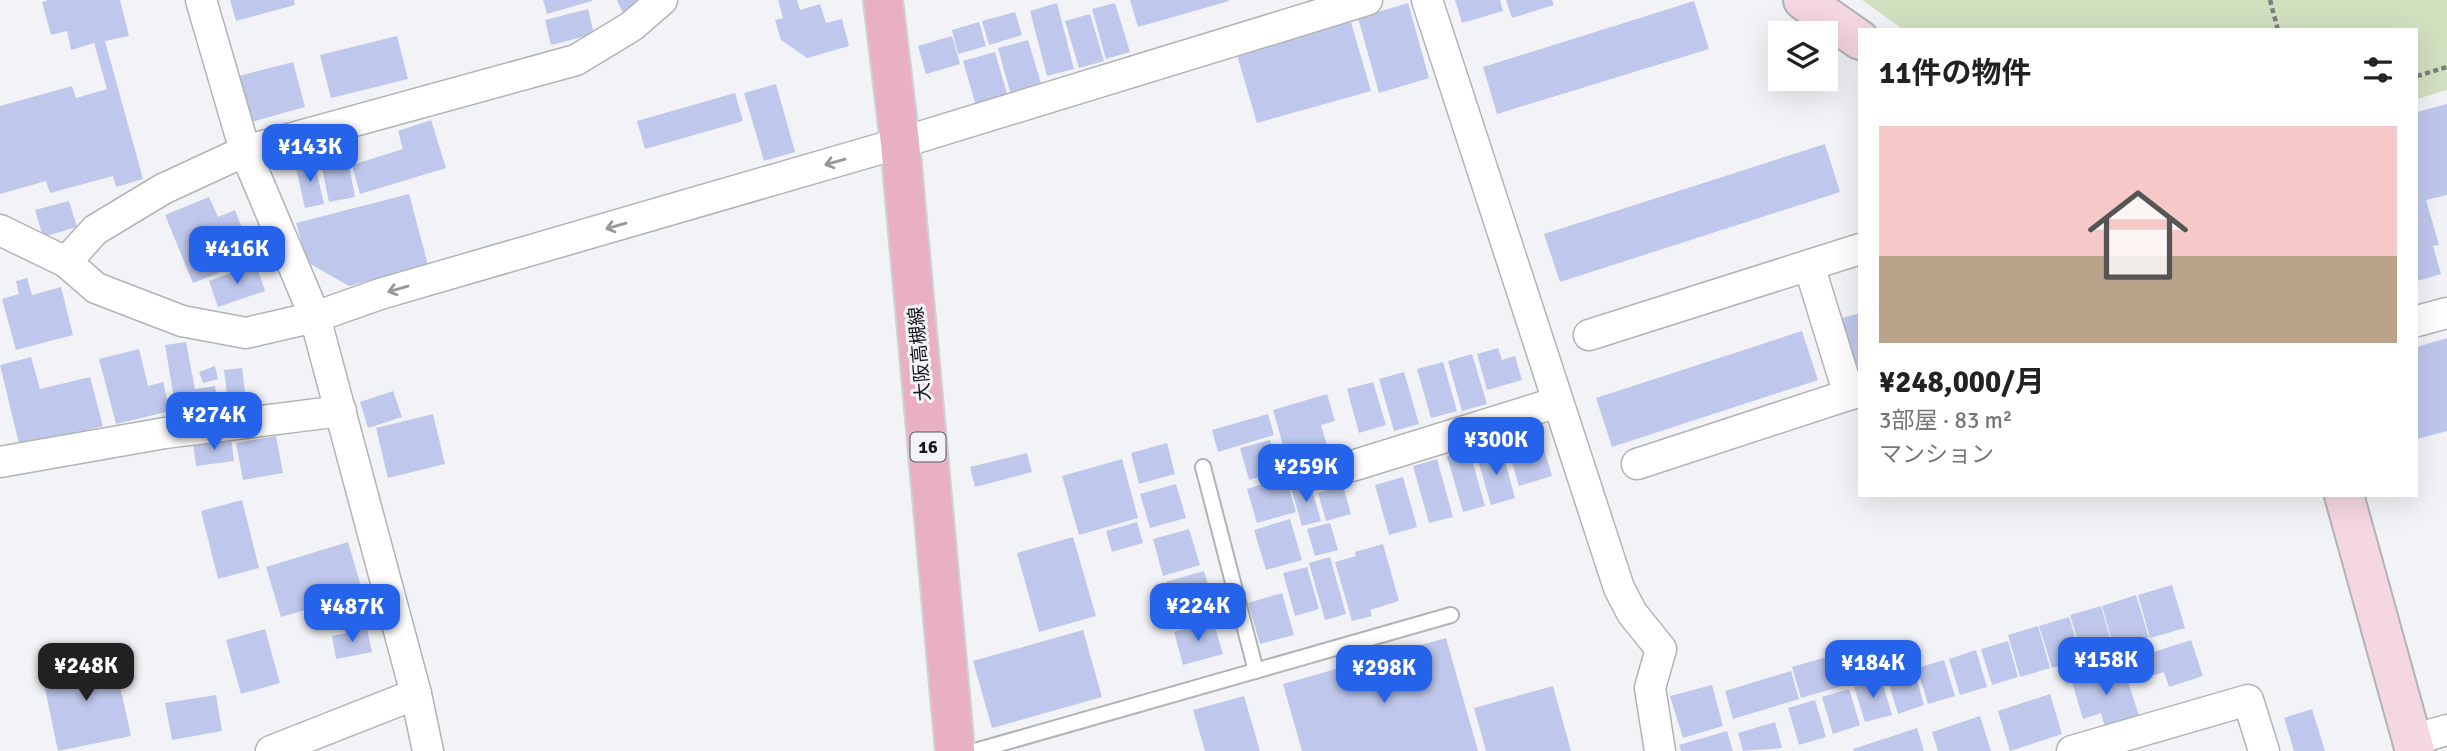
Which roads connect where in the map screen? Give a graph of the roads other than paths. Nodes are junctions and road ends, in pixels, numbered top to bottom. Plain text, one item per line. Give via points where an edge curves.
1 (201, 0) edge
2 (662, 0) edge
3 (884, 0) edge
4 (1367, 0) edge
5 (1427, 0) edge
6 (1806, 14) edge
7 (1858, 39) edge
8 (900, 143) junction
9 (245, 151) junction
10 (0, 230) edge
11 (1858, 250) edge
12 (66, 262) junction
13 (1809, 265) junction
14 (2447, 313) edge
15 (315, 317) junction
16 (2418, 321) edge
17 (1589, 335) dead end
18 (1854, 393) edge
19 (1558, 402) junction
20 (341, 411) junction
21 (0, 462) edge
22 (1637, 464) dead end
23 (1352, 466) dead end
24 (1203, 467) dead end
25 (2345, 497) edge
26 (1451, 615) dead end
27 (1256, 671) junction
28 (416, 694) junction
29 (2425, 740) edge
30 (271, 751) edge
31 (428, 751) edge
32 (955, 751) edge
33 (975, 751) edge
34 (1660, 751) edge
35 (2072, 751) edge
36 (2264, 751) edge

1 - 9 street
2 - 9 street via 632,26 576,60
3 - 8 main road, 大阪高槻線 / 16
4 - 8 street
5 - 19 street
6 - 7 street
8 -> 15 street via 380,294
8 - 32 main road, 大阪高槻線 / 16
9 - 12 street via 163,188 95,230
9 - 15 street
10 - 12 street
11 - 13 street
12 - 15 street via 96,288 182,321 246,333
13 - 17 street
13 - 18 street
14 - 16 street
15 - 20 street
18 - 22 street
19 - 23 street
19 - 34 street via 1619,588 1661,649 1650,688
20 - 21 street via 165,433
20 - 28 street
24 - 27 lane
25 - 29 street
26 - 27 lane
27 - 33 lane
28 - 30 street
28 - 31 street
35 - 36 street via 2248,700

